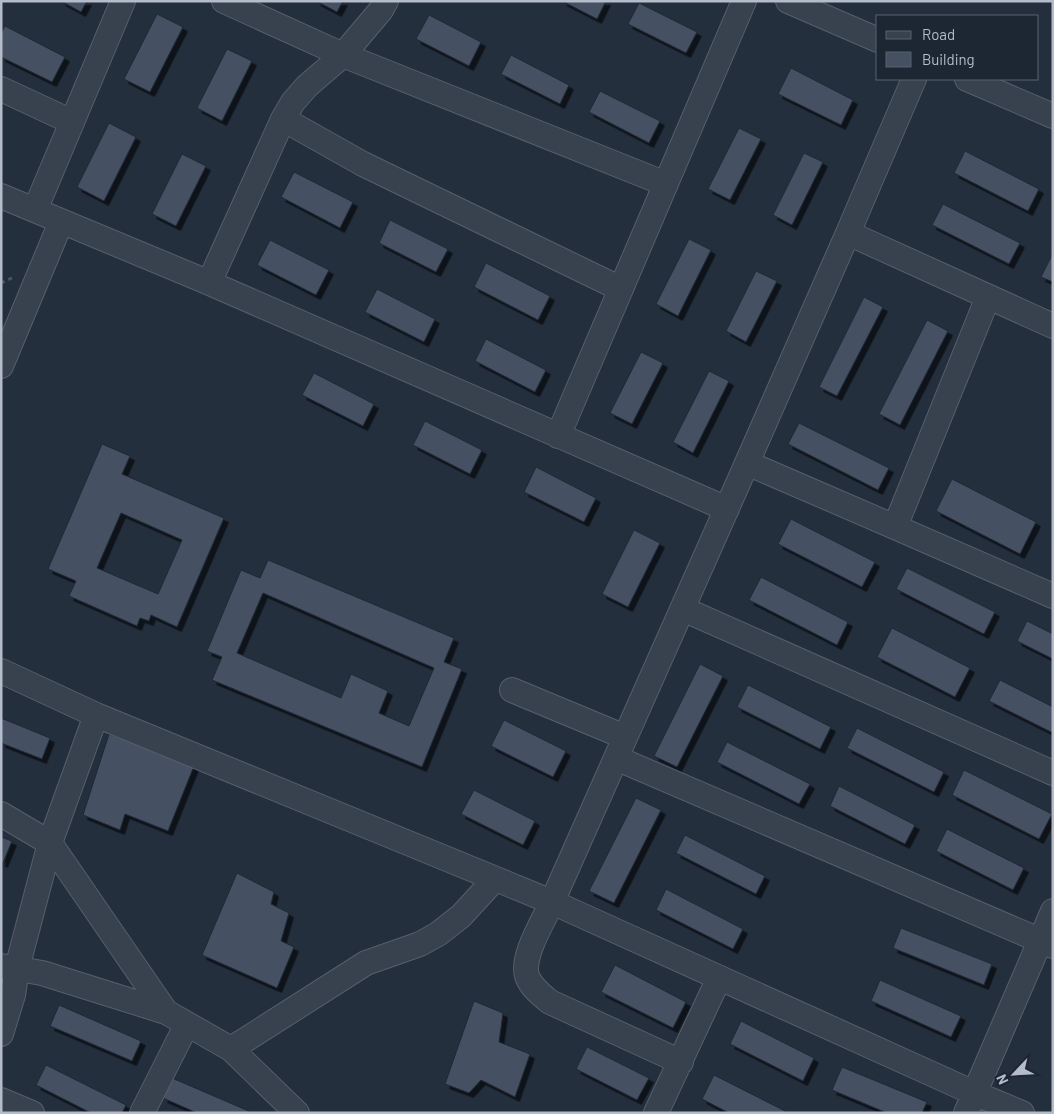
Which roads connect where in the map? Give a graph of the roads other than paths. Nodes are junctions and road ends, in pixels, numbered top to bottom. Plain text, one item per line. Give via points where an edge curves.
1 (123, 1) edge
2 (224, 1) edge
3 (386, 1) edge
4 (744, 1) edge
5 (788, 1) edge
6 (876, 39) edge
7 (343, 54) junction
8 (914, 80) edge
9 (969, 80) edge
10 (1, 89) edge
11 (1053, 116) edge
12 (284, 119) junction
13 (72, 122) junction
14 (666, 184) junction
15 (1, 196) edge
16 (35, 210) junction
17 (61, 222) junction
18 (848, 232) junction
19 (210, 283) junction
20 (621, 289) junction
21 (988, 297) junction
22 (1053, 326) edge
23 (1, 366) edge
24 (558, 436) junction
25 (747, 463) junction
26 (727, 509) junction
27 (895, 527) junction
28 (1053, 596) edge
29 (682, 609) junction
30 (1, 671) edge
31 (512, 690) dead end
32 (96, 714) junction
33 (621, 748) junction
34 (1053, 773) edge
35 (1, 814) edge
36 (50, 843) junction
37 (495, 879) junction
38 (552, 902) junction
39 (1053, 910) edge
40 (1046, 943) edge
41 (9, 967) edge
42 (719, 978) junction
43 (166, 1012) junction
44 (187, 1024) junction
45 (1, 1034) edge
46 (231, 1049) junction
47 (681, 1062) junction
48 (1, 1100) edge
49 (970, 1103) edge
50 (32, 1113) edge
51 (142, 1113) edge
52 (297, 1113) edge
53 (656, 1113) edge
54 (1022, 1113) edge

1 - 13 street
2 - 7 street
3 - 7 street
4 - 14 street
5 - 6 street
7 - 12 street via 306,86
7 - 14 street
8 - 18 street
9 - 11 street
10 - 13 street
12 - 19 street
12 - 20 street via 363,164
13 - 16 street
14 - 20 street
15 - 16 street
16 - 17 street
17 - 19 street
17 - 23 street
18 - 21 street
18 - 25 street
19 - 24 street
20 - 24 street
21 - 22 street
21 - 27 street
24 - 26 street
25 - 26 street
25 - 27 street
26 - 29 street
27 - 28 street
29 - 33 street
29 - 34 street
30 - 32 street
31 - 33 street
32 - 36 street
32 - 37 street
33 - 38 street
33 - 40 street
35 - 36 street
36 - 41 street
36 - 43 street
37 - 38 street
37 - 46 street via 461,916 438,934 420,944 366,963
38 - 42 street
38 - 47 street via 526,960 531,984 550,1002
39 - 40 street
40 - 49 street
41 - 43 street via 73,982
41 - 45 street via 13,995
42 - 47 street
42 - 49 street
43 - 44 street
44 - 46 street
44 - 51 street
46 - 52 street
47 - 53 street
48 - 50 street
49 - 54 street

